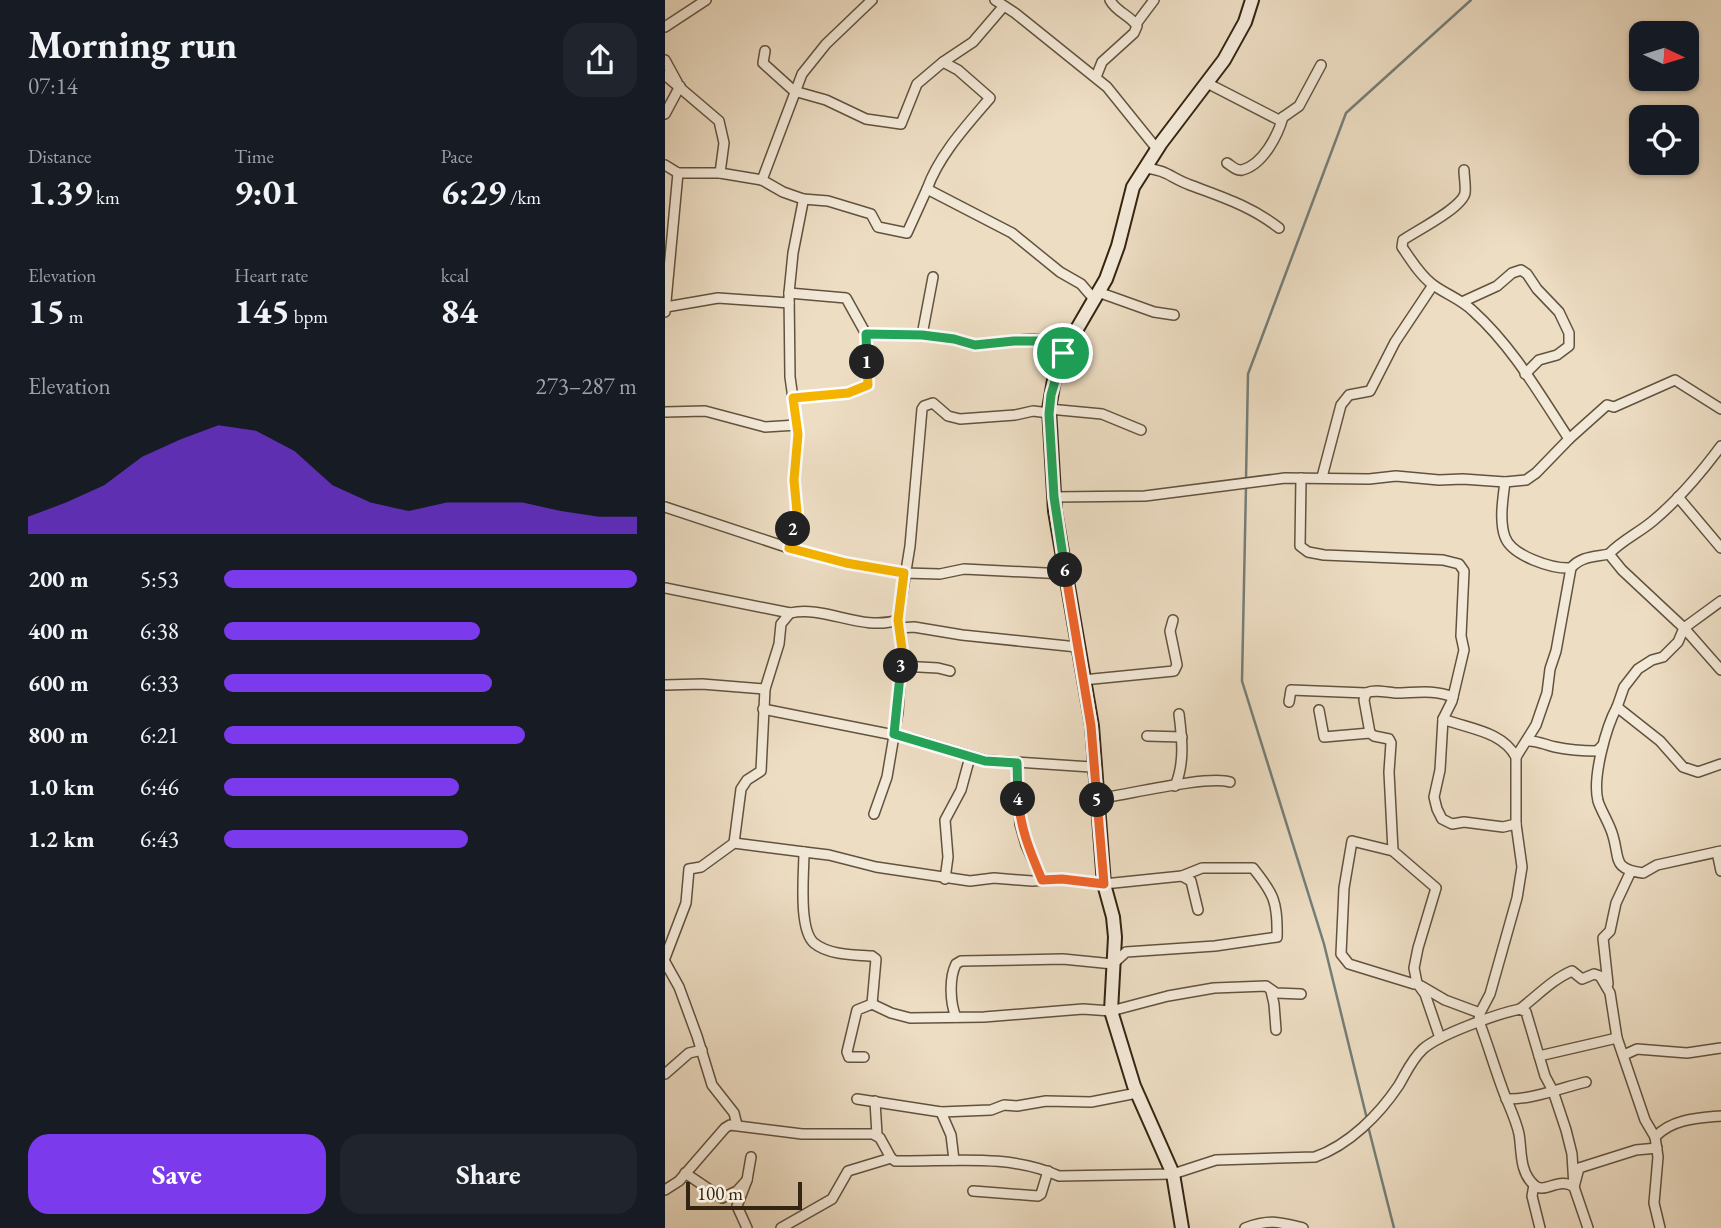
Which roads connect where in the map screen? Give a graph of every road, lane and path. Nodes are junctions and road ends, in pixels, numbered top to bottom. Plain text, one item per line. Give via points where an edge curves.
1 (706, 0) edge
2 (872, 0) edge
3 (1110, 0) edge
4 (1154, 0) edge
5 (1252, 0) edge
6 (999, 3) edge
7 (1136, 24) junction
8 (665, 27) edge
9 (765, 51) dead end
10 (665, 60) edge
11 (943, 62) junction
12 (1321, 65) dead end
13 (665, 75) edge
14 (1096, 77) junction
15 (1207, 83) junction
16 (680, 86) junction
17 (794, 91) junction
18 (665, 114) edge
19 (1283, 117) junction
20 (1157, 149) junction
21 (1227, 163) dead end
22 (665, 165) edge
23 (1145, 168) junction
24 (1464, 170) dead end
25 (678, 173) junction
26 (720, 173) junction
27 (762, 180) junction
28 (927, 189) junction
29 (803, 199) junction
30 (1279, 228) dead end
31 (933, 277) dead end
32 (1433, 285) junction
33 (1096, 296) junction
34 (789, 298) junction
35 (1462, 302) junction
36 (665, 309) edge
37 (1174, 314) dead end
38 (866, 334) junction
39 (922, 335) junction
40 (1063, 353) junction
41 (1525, 374) junction
42 (793, 398) junction
43 (1721, 409) edge
44 (1049, 411) junction
45 (665, 412) edge
46 (797, 425) junction
47 (1141, 430) dead end
48 (1569, 439) junction
49 (1721, 446) edge
50 (1322, 477) junction
51 (1301, 478) junction
52 (1505, 482) junction
53 (1054, 497) junction
54 (1678, 498) junction
55 (665, 507) edge
56 (789, 548) junction
57 (1721, 548) edge
58 (1609, 554) junction
59 (1571, 568) junction
60 (904, 573) junction
61 (1065, 574) junction
62 (665, 589) edge
63 (1721, 601) edge
64 (790, 613) junction
65 (1173, 620) dead end
66 (898, 624) junction
67 (1684, 628) junction
68 (1077, 647) junction
69 (901, 666) junction
70 (1721, 670) edge
71 (950, 671) dead end
72 (1083, 680) junction
73 (665, 685) edge
74 (765, 689) junction
75 (1366, 693) junction
76 (1453, 697) junction
77 (1289, 702) dead end
78 (1617, 706) junction
79 (763, 709) junction
80 (1319, 710) dead end
81 (1179, 713) dead end
82 (1443, 719) junction
83 (1370, 733) junction
84 (894, 734) junction
85 (1147, 736) dead end
86 (1182, 737) junction
87 (1527, 741) junction
88 (1602, 746) junction
89 (970, 757) junction
90 (1516, 757) junction
91 (1017, 763) junction
92 (1721, 764) edge
93 (1095, 775) junction
94 (1230, 782) dead end
95 (1175, 786) junction
96 (1097, 799) junction
97 (874, 814) dead end
98 (1517, 824) junction
99 (734, 843) junction
100 (1393, 851) junction
101 (1719, 851) edge
102 (804, 852) junction
103 (1721, 870) edge
104 (1631, 871) junction
105 (1182, 876) junction
106 (945, 878) junction
107 (1042, 880) junction
108 (1104, 884) junction
109 (1198, 910) dead end
110 (665, 960) edge
111 (1113, 964) junction
112 (1418, 984) junction
113 (1271, 991) junction
114 (1610, 993) junction
115 (1301, 994) dead end
116 (872, 1004) junction
117 (1520, 1009) junction
118 (1111, 1010) junction
119 (956, 1017) junction
120 (1480, 1017) junction
121 (1276, 1030) dead end
122 (1440, 1038) junction
123 (1618, 1038) junction
124 (1721, 1048) edge
125 (702, 1050) junction
126 (1624, 1055) junction
127 (1539, 1056) junction
128 (864, 1057) dead end
129 (665, 1074) edge
130 (1586, 1083) dead end
131 (1553, 1091) junction
132 (1137, 1093) junction
133 (857, 1099) dead end
134 (1506, 1099) junction
135 (875, 1101) junction
136 (941, 1112) junction
137 (1721, 1116) edge
138 (737, 1125) junction
139 (877, 1135) junction
140 (1655, 1137) junction
141 (1657, 1147) junction
142 (751, 1157) dead end
143 (891, 1158) junction
144 (954, 1160) junction
145 (1048, 1171) junction
146 (685, 1173) junction
147 (1173, 1174) junction
148 (747, 1180) junction
149 (1534, 1185) junction
150 (1574, 1187) junction
151 (665, 1190) edge
152 (973, 1191) dead end
153 (747, 1228) edge
154 (781, 1228) edge
155 (1182, 1228) edge
156 (1245, 1228) edge
157 (1303, 1228) edge
158 (1540, 1228) edge
159 (1588, 1228) edge
160 (1660, 1228) edge

1 - 8 street
2 - 17 street via 815,56
3 - 7 street
4 - 7 street
5 - 15 street via 1245,22
6 - 11 street via 972,42
6 - 14 street
7 - 14 street via 1134,33 1102,62
9 - 17 street via 763,63
10 - 16 street
11 - 17 street via 917,85 901,124 866,119
11 - 28 street via 991,99 964,128
12 - 19 street via 1299,106
13 - 16 street
14 - 20 street
15 - 19 street via 1275,120
15 - 20 street
16 - 18 street
16 - 26 street via 719,121 723,143
17 - 27 street
19 - 21 street via 1278,134 1262,156 1242,170
20 - 23 street
22 - 25 street
23 - 30 street via 1162,170 1243,204
23 - 33 street via 1133,187 1118,246
24 - 32 street via 1463,198 1402,243
25 - 26 street
25 - 36 street
26 - 27 street
27 - 29 street
28 - 29 street via 907,233 878,227 871,214
28 - 33 street via 1013,233
29 - 34 street
31 - 39 street
32 - 35 street
32 - 50 street via 1395,342 1370,391 1349,395 1341,405
33 - 37 street
33 - 40 street
34 - 36 street via 718,298
34 - 38 street via 846,298
34 - 42 street
35 - 41 street via 1495,332
35 - 41 street via 1497,286 1512,273 1527,274 1555,306 1569,333 1569,346 1539,360
38 - 39 street
38 - 42 street via 868,385 848,393
39 - 40 street via 975,345 1048,341
40 - 44 street
41 - 48 street
42 - 46 street
43 - 48 street via 1675,380 1614,407 1607,405
44 - 47 street via 1102,414
44 - 53 street
44 - 60 street via 960,418 948,416 933,403 924,406
45 - 46 street via 705,411 765,427
46 - 56 street via 797,512
48 - 52 street via 1537,473 1526,480
49 - 54 street
50 - 51 street
50 - 52 street
51 - 53 street via 1145,496
51 - 76 street via 1300,546 1308,552 1443,560 1464,571 1464,650
52 - 59 street via 1506,541 1538,562
53 - 61 street
54 - 57 street
54 - 58 street
55 - 56 street
56 - 60 street
58 - 59 street via 1588,557
58 - 67 street
59 - 87 street via 1547,693
60 - 61 street via 964,569
60 - 66 street
61 - 68 street
62 - 64 street
63 - 67 street
64 - 66 street via 803,610
64 - 74 street via 782,624
65 - 72 street via 1174,671
66 - 68 street
66 - 69 street
67 - 70 street
67 - 78 street via 1663,657 1631,676
68 - 72 street
69 - 71 street
69 - 84 street
72 - 93 street
73 - 74 street
74 - 79 street
75 - 76 street via 1421,691
75 - 77 street via 1291,690
75 - 83 street
76 - 82 street
78 - 88 street
78 - 92 street via 1683,767 1699,772
79 - 84 street
79 - 99 street via 761,771 741,789
80 - 83 street via 1324,737
81 - 86 street
82 - 90 street via 1502,740
82 - 98 street via 1434,797 1442,819 1452,824
83 - 100 street via 1391,743
84 - 89 street
84 - 97 street via 887,777
85 - 86 street
86 - 95 street
87 - 88 street via 1581,751 1597,751
87 - 90 street
88 - 104 street via 1598,799 1612,833 1615,856 1623,869
89 - 91 street
89 - 106 street via 961,790 945,820
90 - 98 street
91 - 93 street via 1080,765 1091,767
91 - 107 street via 1020,824
93 - 96 street
94 - 95 street
95 - 96 street
96 - 108 street
98 - 120 street via 1522,867 1517,898
99 - 102 street
99 - 110 street via 701,867 689,869 686,903
100 - 112 street via 1436,888 1417,948 1414,968
100 - 112 street via 1350,843 1341,954 1349,964
101 - 103 street
101 - 104 street via 1668,862 1643,873
102 - 106 street
102 - 116 street via 803,904 811,940 828,950 876,959
104 - 114 street via 1616,903 1610,931 1603,938
105 - 108 street
105 - 109 street via 1191,881
105 - 111 street via 1202,868 1253,867 1277,909 1277,937 1126,953
106 - 107 street
107 - 108 street
108 - 111 street via 1113,917
110 - 125 street
111 - 118 street
111 - 119 street via 1063,959 961,961 953,970
112 - 120 street
112 - 122 street
113 - 115 street
113 - 118 street via 1266,986 1214,988
113 - 121 street
114 - 117 street via 1600,976 1590,974 1582,979 1572,971
114 - 123 street
116 - 119 street via 910,1018
116 - 128 street via 857,1010 847,1052 849,1057
117 - 120 street
117 - 127 street via 1526,1012
118 - 119 street
118 - 132 street
120 - 122 street
120 - 134 street
122 - 147 street via 1421,1050 1384,1105 1330,1152 1296,1159 1216,1160
123 - 126 street
123 - 127 street
124 - 126 street via 1687,1053 1637,1049
125 - 129 street via 689,1053
125 - 138 street via 712,1085 734,1113
126 - 140 street via 1644,1121
127 - 131 street
130 - 131 street
131 - 134 street
131 - 150 street via 1572,1154
132 - 136 street via 1091,1102 1045,1101
132 - 147 street
133 - 135 street
134 - 149 street via 1519,1133 1519,1154
135 - 136 street
135 - 139 street
136 - 144 street via 951,1135
137 - 140 street via 1684,1120
138 - 139 street via 802,1134
138 - 146 street via 725,1128
139 - 143 street
140 - 141 street
141 - 150 street via 1580,1168
141 - 160 street via 1654,1203
142 - 148 street
143 - 144 street
143 - 154 street via 848,1171 832,1199
144 - 145 street
145 - 147 street via 1059,1176
145 - 152 street via 1038,1196
146 - 148 street via 722,1198
146 - 151 street
147 - 155 street
148 - 153 street via 737,1206
149 - 150 street via 1559,1182
149 - 158 street via 1532,1196
150 - 159 street
156 - 157 street via 1275,1221

